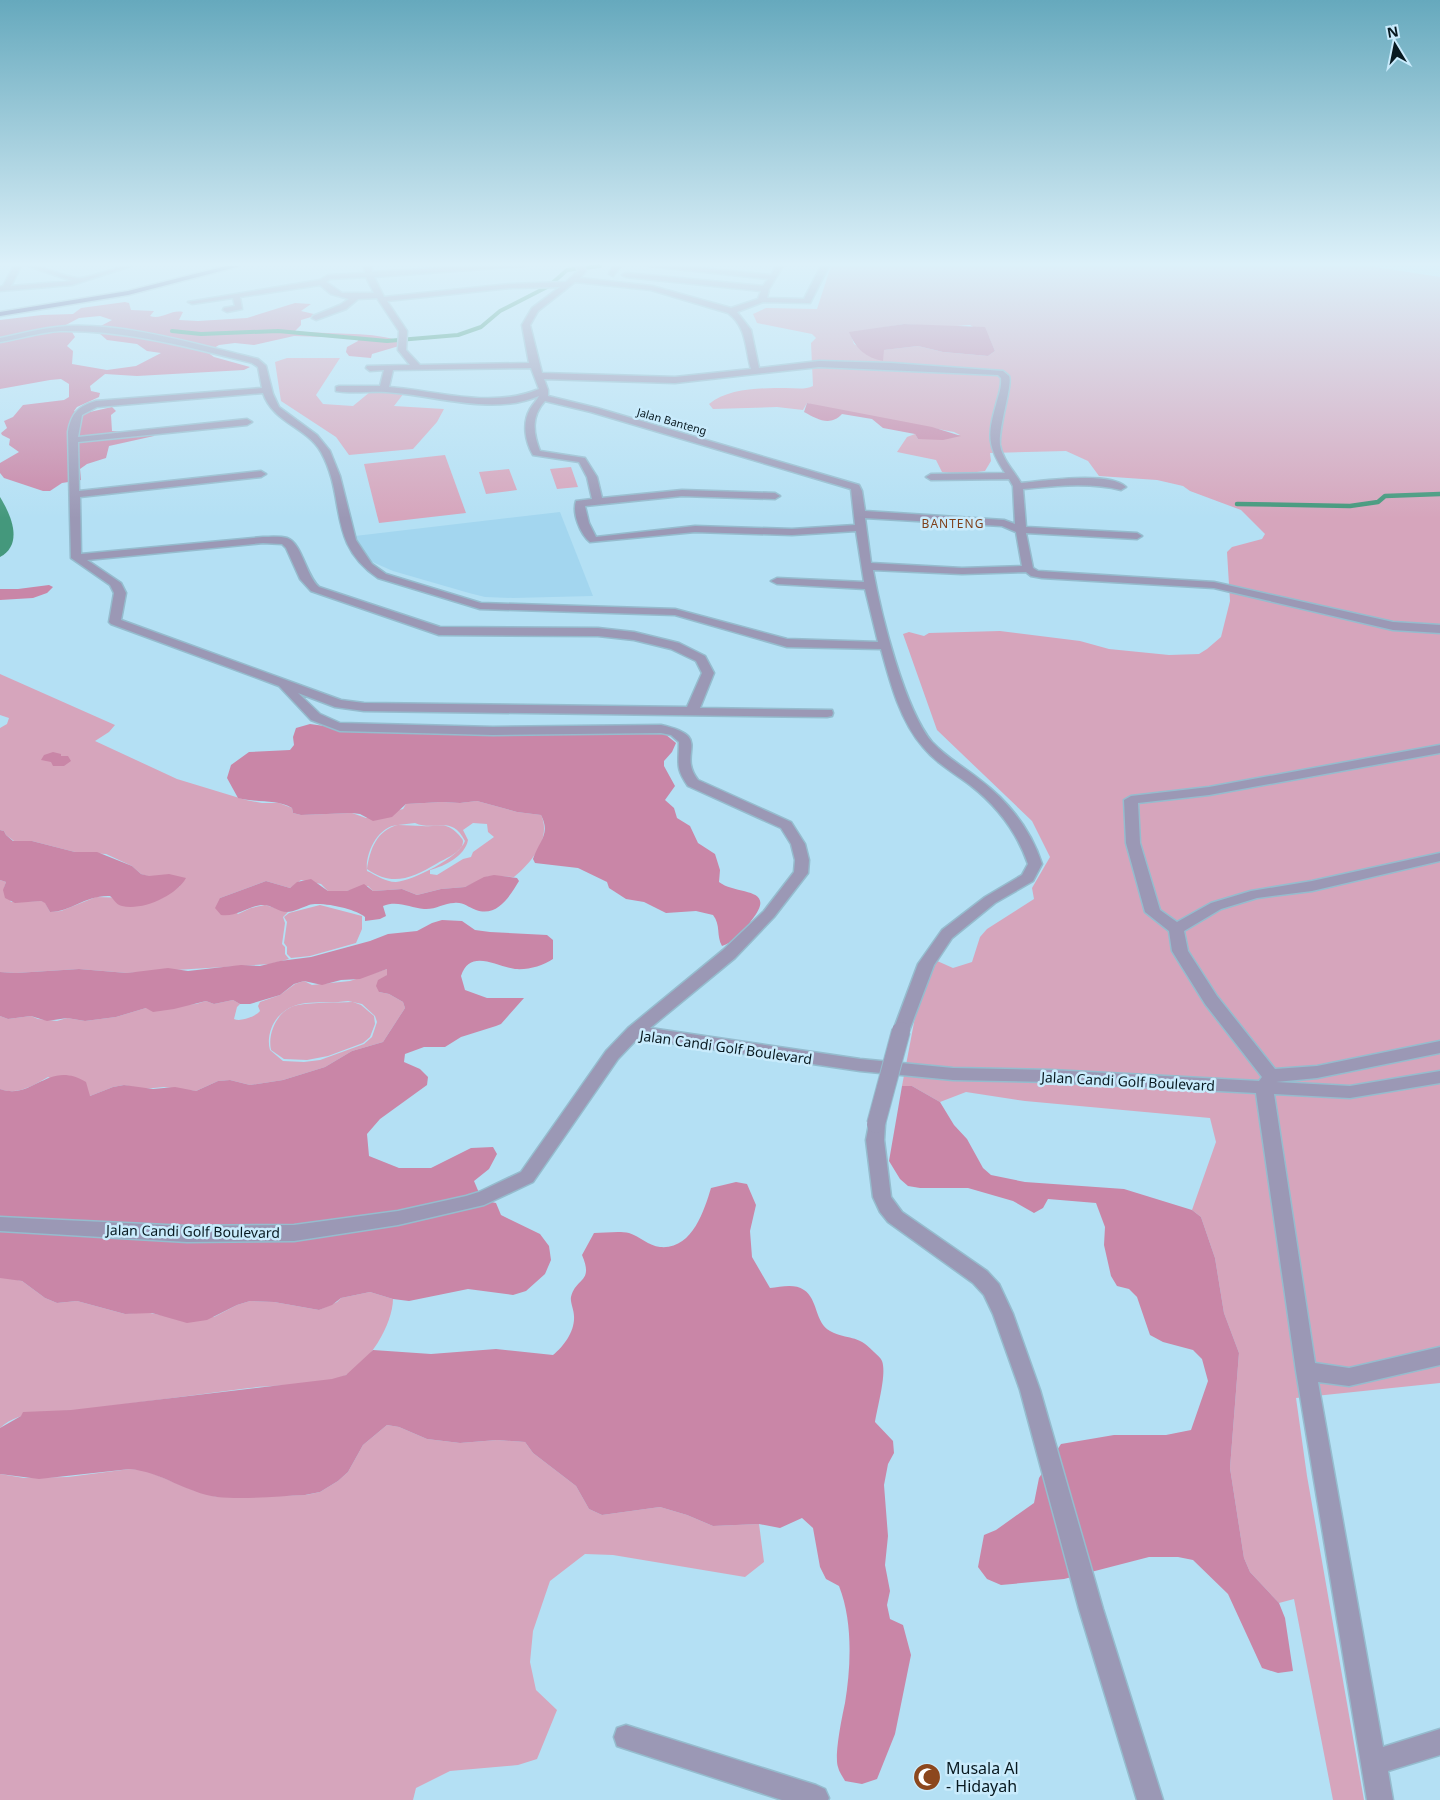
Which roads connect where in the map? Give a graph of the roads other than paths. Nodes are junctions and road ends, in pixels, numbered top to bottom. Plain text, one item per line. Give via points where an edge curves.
1 (217, 350) edge
2 (402, 350) edge
3 (531, 350) edge
4 (751, 350) edge
5 (534, 365) junction
6 (370, 368) dead end
7 (389, 368) junction
8 (418, 368) junction
9 (756, 370) junction
10 (539, 376) junction
11 (339, 389) dead end
12 (384, 389) junction
13 (266, 390) junction
14 (544, 394) junction
15 (247, 422) dead end
16 (74, 440) junction
17 (261, 474) dead end
18 (1012, 476) junction
19 (931, 477) dead end
20 (1018, 486) junction
21 (1121, 487) dead end
22 (74, 495) junction
23 (775, 496) dead end
24 (598, 501) junction
25 (858, 514) junction
26 (861, 528) junction
27 (1021, 530) junction
28 (1137, 536) dead end
29 (76, 558) junction
30 (866, 566) junction
31 (1028, 569) junction
32 (777, 581) dead end
33 (869, 586) junction
34 (1440, 629) edge
35 (886, 646) junction
36 (285, 686) junction
37 (692, 711) junction
38 (827, 713) dead end
39 (1440, 750) edge
40 (1440, 857) edge
41 (1176, 930) junction
42 (634, 1032) junction
43 (1440, 1047) edge
44 (1440, 1077) edge
45 (1268, 1082) junction
46 (0, 1224) edge
47 (1440, 1356) edge
48 (1306, 1371) junction
49 (626, 1737) dead end
50 (1440, 1742) edge
51 (1374, 1763) junction
52 (817, 1799) edge
53 (1150, 1800) edge
54 (1380, 1800) edge

1 - 13 street via 236,354 262,366
2 - 8 street
3 - 5 street
4 - 9 street
5 - 8 street
5 - 10 street
6 - 7 street
7 - 8 street
7 - 12 street
9 - 10 street via 675,380
9 - 18 street via 819,364 1000,373 1006,377 1006,384 996,420 996,453
10 - 14 street
11 - 12 street
12 - 14 street via 493,400
13 - 16 street via 96,404 83,408 75,417
13 - 35 street via 275,409 319,439 325,448 338,485 351,547 360,561 382,576 480,606 675,612 787,643
14 - 24 street via 532,412 529,428 536,453 582,460 592,477
14 - 25 street, Jalan Banteng via 848,484 858,490
15 - 16 street
16 - 22 street
17 - 22 street
18 - 19 street
18 - 20 street
20 - 21 street via 1093,482
20 - 27 street
22 - 29 street
23 - 24 street via 682,493
24 - 26 street via 580,503 586,530 594,540 695,529 792,532
25 - 26 street, Jalan Banteng
25 - 27 street via 985,520 1004,522
26 - 30 street, Jalan Banteng
27 - 28 street
27 - 31 street
29 - 36 street via 115,583 120,593 115,622
29 - 37 street via 263,540 285,541 309,585 315,589 439,632 598,632 634,636 675,646 701,659 708,673
30 - 31 street via 962,571
30 - 33 street, Jalan Banteng
31 - 34 street via 1042,575 1214,584 1393,626
32 - 33 street
33 - 35 street, Jalan Banteng
35 - 53 street, Jalan Banteng, bridge via 919,732 932,750 990,795 1016,826 1031,849 1035,864 1028,878 990,900 947,934 926,964 901,1031 876,1124 882,1197 895,1217 980,1277 992,1290 1003,1314 1030,1390 1091,1609
36 - 37 street via 339,704 364,707
36 - 42 street via 313,717 340,727 493,731 671,730 685,737 683,768 685,776 693,783 786,825 798,844 801,873 769,914 729,954
37 - 38 street
39 - 41 street via 1210,792 1131,800 1133,843 1153,912
40 - 41 street via 1312,886 1256,894 1216,906
41 - 45 street via 1180,950
42 - 45 street, Jalan Candi Golf Boulevard via 860,1066 953,1074
42 - 46 street, Jalan Candi Golf Boulevard via 606,1062 527,1177 484,1198 398,1218 294,1233 186,1234
43 - 45 street
44 - 45 street, Jalan Candi Golf Boulevard via 1350,1092
45 - 48 street
47 - 48 street via 1349,1377
48 - 51 street
49 - 52 street
50 - 51 street
51 - 54 street

